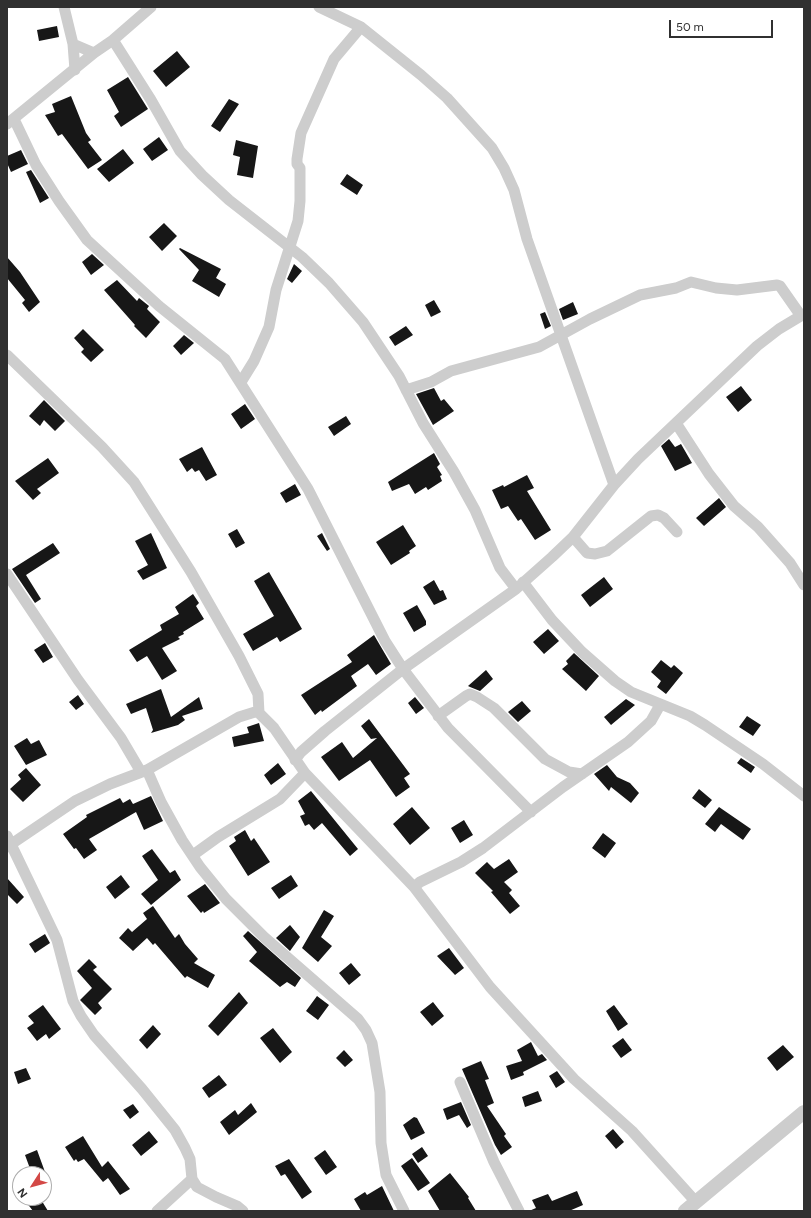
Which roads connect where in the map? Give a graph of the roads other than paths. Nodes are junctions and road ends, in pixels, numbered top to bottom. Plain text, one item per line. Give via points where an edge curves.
1 (64, 7) edge
2 (151, 7) edge
3 (319, 7) edge
4 (361, 27) junction
5 (113, 40) junction
6 (73, 44) junction
7 (94, 53) junction
8 (75, 70) junction
9 (10, 121) edge
10 (290, 248) junction
11 (802, 315) edge
12 (562, 335) junction
13 (7, 355) edge
14 (241, 382) junction
15 (406, 390) junction
16 (676, 423) junction
17 (614, 485) junction
18 (677, 532) dead end
19 (573, 537) junction
20 (7, 574) edge
21 (520, 585) junction
22 (804, 585) edge
23 (403, 669) junction
24 (660, 705) junction
25 (259, 713) junction
26 (438, 716) junction
27 (295, 760) junction
28 (144, 771) junction
29 (305, 773) junction
30 (582, 774) junction
31 (804, 796) edge
32 (531, 812) junction
33 (8, 842) edge
34 (193, 856) junction
35 (414, 887) junction
36 (460, 1082) dead end
37 (804, 1112) edge
38 (192, 1179) junction
39 (696, 1202) junction
40 (157, 1211) edge
41 (243, 1211) edge
42 (404, 1211) edge
43 (519, 1211) edge
44 (685, 1211) edge

1 - 6 street
2 - 5 street
3 - 4 street
4 - 10 street via 334,59 301,133 297,159 300,168 300,201 298,221
4 - 12 street via 448,98 492,148 514,190 527,239
5 - 7 street
5 - 10 street via 180,151 229,200
6 - 7 street
6 - 8 street
7 - 8 street
8 - 9 street
9 - 14 street via 59,201 87,240 159,306 225,359
10 - 14 street via 276,290 269,327 254,361
10 - 15 street via 324,278 346,302 391,362
11 - 12 street via 780,286 769,285 737,290 691,282 676,288 640,295
11 - 16 street via 757,346
12 - 15 street via 539,347 451,371 431,382
12 - 17 street
13 - 25 street via 102,446 134,482 239,656 258,694
14 - 23 street via 308,490 385,641
15 - 21 street via 475,510 500,568
16 - 17 street
16 - 22 street via 709,474 734,506 758,527 790,563
17 - 19 street
18 - 19 street via 664,518 658,515 651,516 608,551 595,554 587,553
19 - 21 street
20 - 28 street via 78,680
21 - 23 street
21 - 24 street via 582,652 631,692
23 - 26 street
23 - 27 street via 325,731
24 - 30 street via 639,733
24 - 31 street via 690,716 705,725 763,764
25 - 27 street via 274,728
25 - 28 street via 239,718
26 - 30 street via 470,694 494,708 545,759 570,772
26 - 32 street
27 - 29 street
28 - 33 street via 75,801
28 - 34 street
29 - 34 street via 280,798
29 - 35 street
30 - 32 street
32 - 35 street via 478,852
33 - 38 street via 57,940 73,1001 81,1016 94,1036 175,1130 190,1159
34 - 42 street via 226,899 248,922 358,1019 366,1030 372,1043 380,1092 381,1143 386,1175
35 - 39 street via 490,987 574,1079 637,1136
36 - 43 street via 494,1162
37 - 39 street
38 - 40 street
38 - 41 street via 204,1192
39 - 44 street

